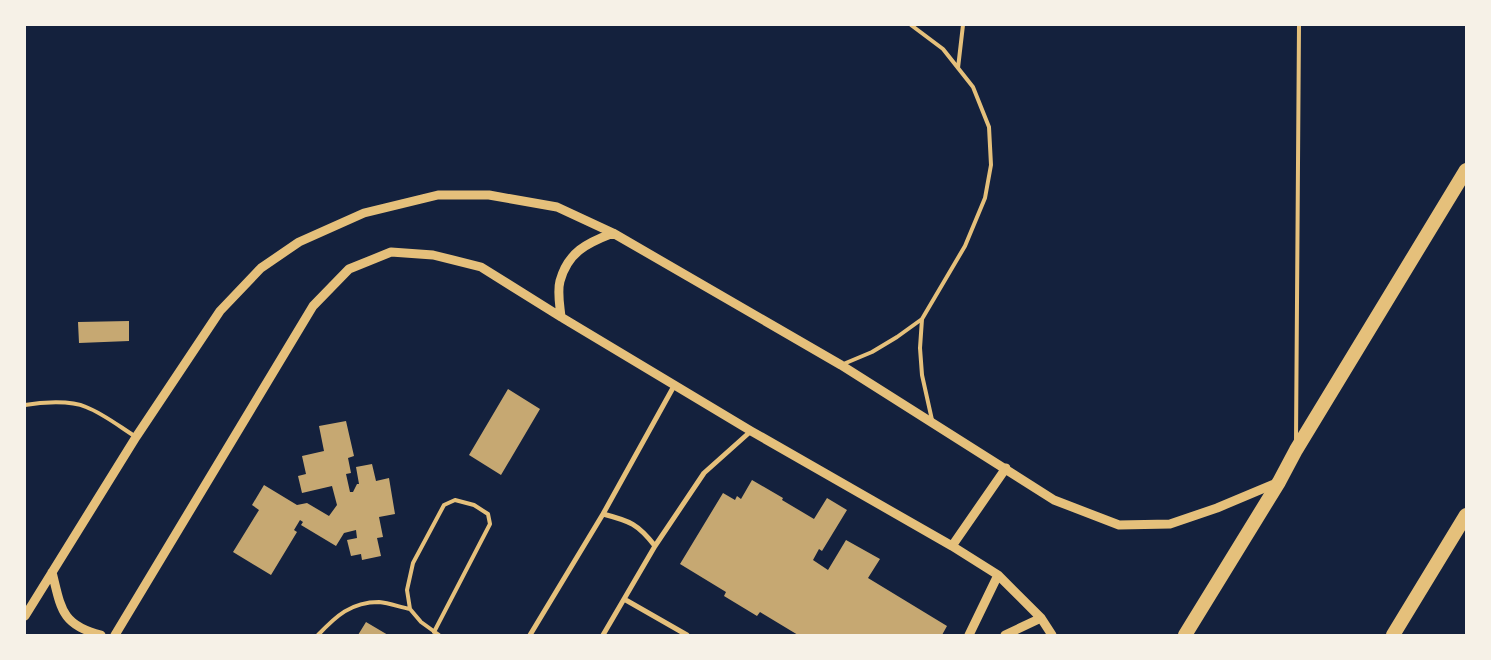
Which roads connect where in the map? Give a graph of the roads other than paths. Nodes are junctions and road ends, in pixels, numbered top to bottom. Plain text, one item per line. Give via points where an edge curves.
1 (911, 25) edge
2 (963, 25) edge
3 (1299, 25) edge
4 (958, 68) junction
5 (1466, 170) edge
6 (613, 233) junction
7 (561, 317) junction
8 (922, 318) junction
9 (841, 365) junction
10 (674, 386) junction
11 (25, 405) edge
12 (932, 422) junction
13 (751, 432) junction
14 (136, 437) junction
15 (1296, 450) junction
16 (1006, 468) junction
17 (1279, 482) junction
18 (603, 514) junction
19 (1466, 514) edge
20 (655, 546) junction
21 (952, 546) junction
22 (52, 572) junction
23 (998, 575) junction
24 (624, 599) junction
25 (410, 609) junction
26 (25, 616) edge
27 (1041, 618) junction
28 (434, 632) junction
29 (101, 635) edge
30 (115, 635) edge
31 (318, 635) edge
32 (439, 635) edge
33 (530, 635) edge
34 (603, 635) edge
35 (687, 635) edge
36 (969, 635) edge
37 (1005, 635) edge
38 (1052, 635) edge
39 (1185, 635) edge
40 (1393, 635) edge

1 - 4 lane via 943,49
2 - 4 lane
3 - 15 lane
4 - 8 lane via 973,87 988,127 991,165 985,198 965,246
5 - 15 highway
6 - 7 street via 588,242 570,257 559,282
6 - 9 street
6 - 14 street via 557,207 489,195 438,195 364,213 299,242 261,268 220,311
7 - 10 street
7 - 30 street via 481,267 433,255 391,252 349,269 313,306
8 - 9 lane via 872,352
8 - 12 lane via 922,375
9 - 12 street
10 - 13 street
10 - 18 street
11 - 14 lane via 68,403 85,406
12 - 16 street
13 - 20 street via 704,473
13 - 21 street
14 - 22 street
15 - 17 highway
16 - 17 street via 1054,500 1119,524 1170,524
16 - 21 street
17 - 39 highway
18 - 20 street via 634,524
18 - 33 street
19 - 40 highway
20 - 24 street
21 - 23 street
22 - 26 street
22 - 29 street via 61,607 69,620 85,631
23 - 27 street
23 - 36 street
24 - 34 street
24 - 35 street
25 - 28 lane
25 - 28 lane via 407,590 413,564 444,505 455,500 474,505 488,514 490,524
25 - 31 lane via 380,602 357,605 337,616
27 - 37 street
27 - 38 street
28 - 32 lane

